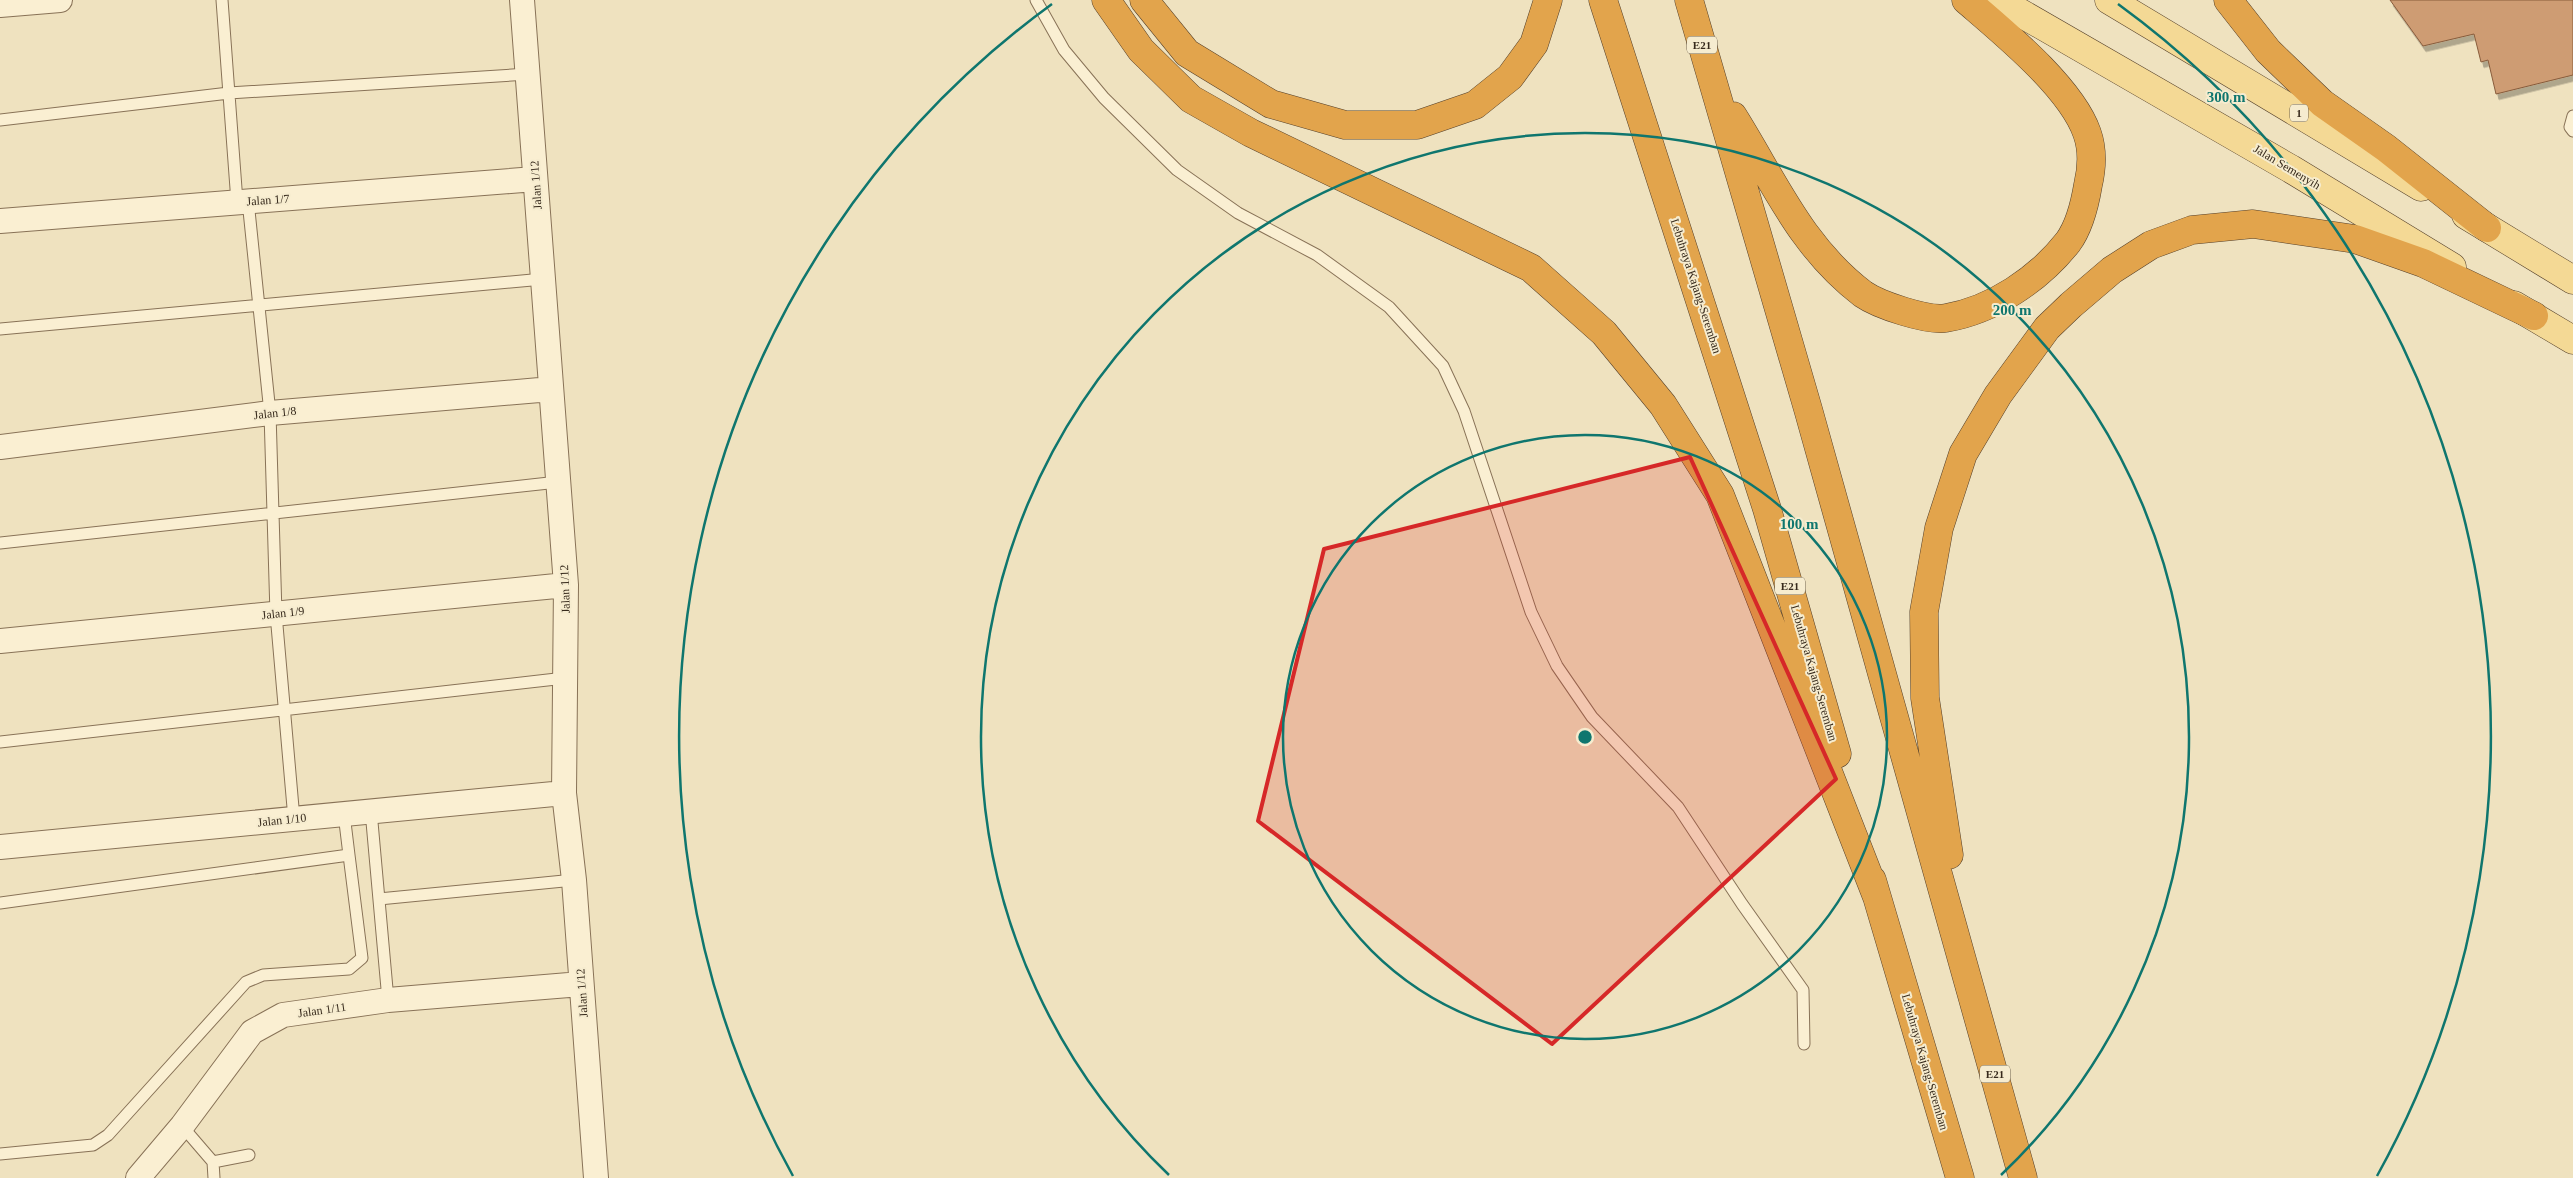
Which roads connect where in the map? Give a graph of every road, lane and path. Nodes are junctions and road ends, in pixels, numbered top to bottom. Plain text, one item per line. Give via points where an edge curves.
1 (60, 0) edge
2 (222, 0) edge
3 (522, 0) edge
4 (1036, 0) edge
5 (1106, 0) edge
6 (1144, 0) edge
7 (1548, 0) edge
8 (1603, 0) edge
9 (1689, 0) edge
10 (1966, 0) edge
11 (1998, 0) edge
12 (2109, 0) edge
13 (2228, 0) edge
14 (0, 5) edge
15 (528, 74) junction
16 (1716, 89) junction
17 (229, 93) junction
18 (2573, 116) edge
19 (0, 120) edge
20 (2573, 131) edge
21 (535, 179) junction
22 (243, 202) junction
23 (0, 221) edge
24 (2487, 228) junction
25 (543, 280) junction
26 (2573, 280) edge
27 (260, 305) junction
28 (2534, 316) junction
29 (0, 329) edge
30 (2573, 340) edge
31 (551, 389) junction
32 (270, 413) junction
33 (0, 447) edge
34 (558, 482) junction
35 (271, 512) junction
36 (0, 543) edge
37 (566, 585) junction
38 (276, 614) junction
39 (0, 642) edge
40 (565, 678) junction
41 (284, 711) junction
42 (0, 742) edge
43 (564, 793) junction
44 (371, 811) junction
45 (344, 814) junction
46 (294, 819) junction
47 (0, 847) edge
48 (350, 855) junction
49 (574, 880) junction
50 (1877, 897) junction
51 (379, 899) junction
52 (0, 904) edge
53 (1966, 971) junction
54 (581, 984) junction
55 (388, 1000) junction
56 (1804, 1044) dead end
57 (182, 1126) junction
58 (0, 1154) edge
59 (249, 1155) dead end
60 (213, 1162) junction
61 (138, 1178) edge
62 (214, 1178) edge
63 (596, 1178) edge
64 (1960, 1178) edge
65 (2023, 1178) edge

1 - 14 street
2 - 17 lane
3 - 15 street, Jalan 1/12
4 - 56 lane via 1064,50 1104,98 1177,170 1238,213 1317,255 1389,307 1443,366 1464,411 1531,612 1557,666 1592,717 1678,807 1803,990
5 - 50 highway via 1141,50 1191,99 1251,133 1531,268 1604,333 1662,405 1720,495
6 - 7 highway via 1187,53 1270,104 1345,124 1363,125 1417,125 1475,105 1510,77 1534,44
8 - 50 highway, Lebuhraya Kajang-Seremban / E21 via 1767,509
9 - 16 highway, E21
10 - 16 highway via 2024,50 2066,98 2087,133 2092,165 2085,203 2069,240 2036,275 2009,294 1972,310 1944,318 1903,312 1865,295 1820,256
11 - 28 main road, Jalan Semenyih via 2291,169
12 - 24 main road, 1
13 - 24 highway via 2268,51 2322,103 2386,148
15 - 17 lane
15 - 21 street, Jalan 1/12
16 - 53 highway, E21
17 - 19 lane
17 - 22 lane
18 - 20 lane via 2570,127
21 - 22 street, Jalan 1/7
21 - 25 street, Jalan 1/12
22 - 23 street, Jalan 1/7
22 - 27 lane
24 - 26 main road, 1
25 - 27 lane
25 - 31 street, Jalan 1/12
27 - 29 lane
27 - 32 lane
28 - 30 main road, Jalan Semenyih
28 - 53 highway via 2423,263 2355,239 2253,224 2192,230 2151,244 2112,270 2047,328 1998,395 1963,454 1939,528 1924,612 1925,698
31 - 32 street, Jalan 1/8
31 - 34 street, Jalan 1/12
32 - 33 street, Jalan 1/8
32 - 35 lane
34 - 35 lane
34 - 37 street, Jalan 1/12
35 - 36 lane
35 - 38 lane
37 - 38 street, Jalan 1/9
37 - 40 street, Jalan 1/12
38 - 39 street, Jalan 1/9
38 - 41 lane
40 - 41 lane
40 - 43 street, Jalan 1/12
41 - 42 lane
41 - 46 lane
43 - 44 street, Jalan 1/10
43 - 49 street, Jalan 1/12
44 - 45 street, Jalan 1/10
44 - 51 lane
45 - 46 street, Jalan 1/10
45 - 48 lane
46 - 47 street, Jalan 1/10
48 - 52 lane
48 - 58 lane via 362,958 349,969 263,975 246,982 108,1135 93,1145
49 - 51 lane
49 - 54 street, Jalan 1/12
50 - 64 highway, Lebuhraya Kajang-Seremban / E21
51 - 55 lane
53 - 65 highway, E21
54 - 55 street, Jalan 1/11
54 - 63 street, Jalan 1/12
55 - 57 street, Jalan 1/11 via 283,1015 252,1032
57 - 60 lane
57 - 61 street, Jalan 1/11
59 - 60 lane
60 - 62 lane

